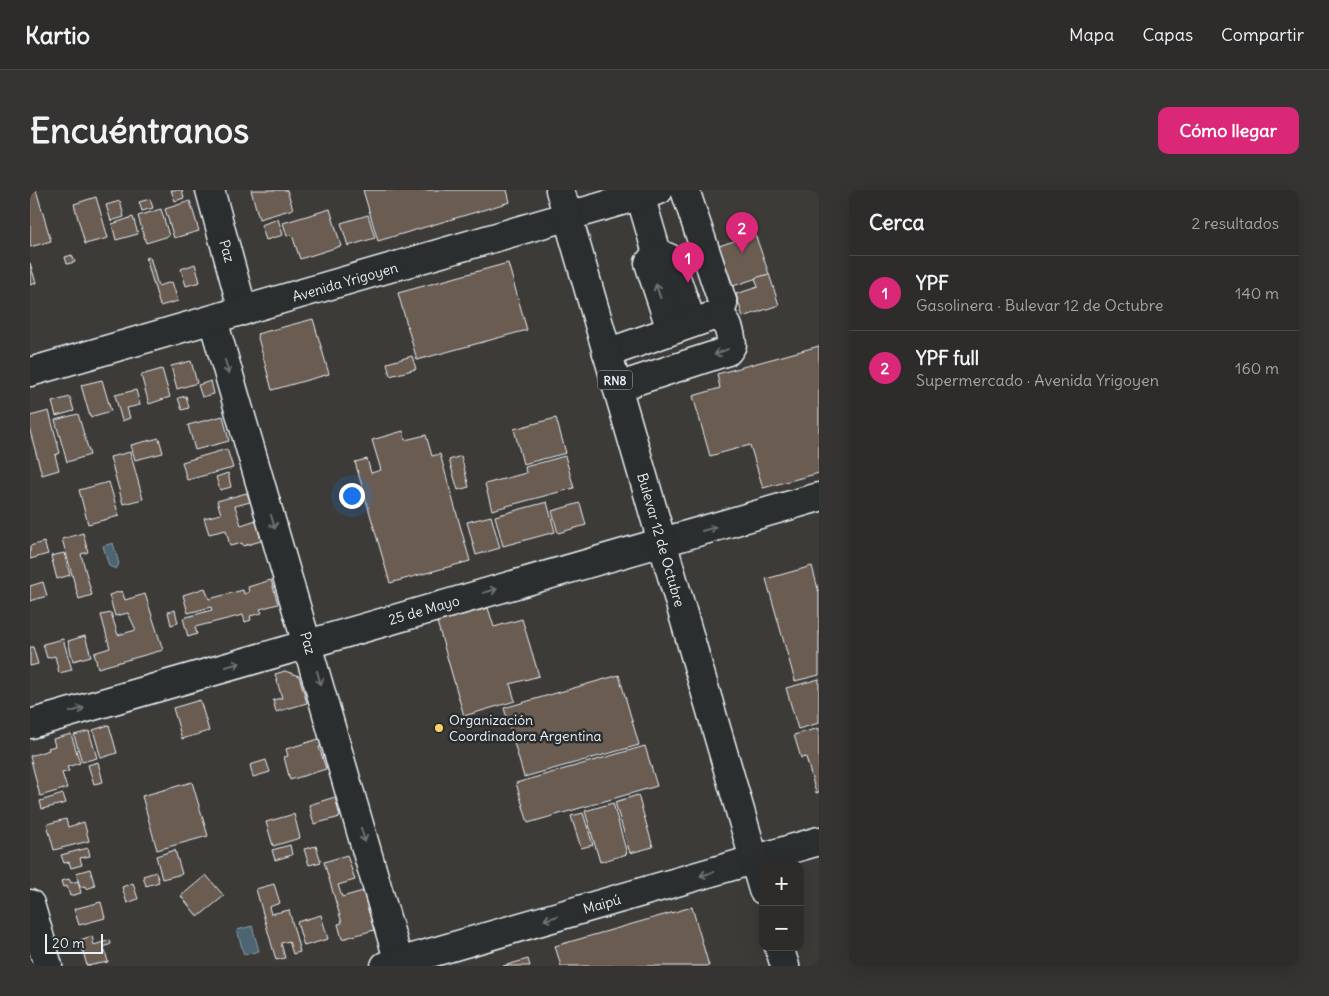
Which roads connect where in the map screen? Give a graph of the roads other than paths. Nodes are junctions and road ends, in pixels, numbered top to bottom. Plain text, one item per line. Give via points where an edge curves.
1 (210, 190) edge
2 (560, 190) edge
3 (685, 190) edge
4 (650, 193) edge
5 (568, 217) junction
6 (244, 311) junction
7 (213, 320) junction
8 (699, 323) junction
9 (607, 353) junction
10 (30, 372) edge
11 (617, 387) junction
12 (819, 497) edge
13 (662, 542) junction
14 (308, 643) junction
15 (30, 724) edge
16 (819, 841) edge
17 (754, 860) junction
18 (759, 877) edge
19 (30, 904) edge
20 (780, 951) edge
21 (395, 965) edge
22 (48, 966) edge
23 (785, 966) edge

1 - 6 main road, Paz
2 - 5 main road, Bulevar 12 de Octubre / RN8
3 - 8 main road via 723,304
4 - 5 main road, Avenida Yrigoyen
8 -> 4 main road via 649,263 658,242
5 - 6 main road, Avenida Yrigoyen
5 - 9 main road, Bulevar 12 de Octubre / RN8
6 - 7 main road, Avenida Yrigoyen
7 - 10 main road, Avenida Yrigoyen
7 -> 14 main road, Paz
8 - 9 main road
8 -> 11 main road via 725,319 732,345 728,350
9 - 11 main road, Bulevar 12 de Octubre / RN8
11 - 13 main road, Bulevar 12 de Octubre / RN8
13 -> 12 main road, 25 de Mayo
14 -> 13 main road, 25 de Mayo
13 - 17 main road, Bulevar 12 de Octubre / RN8
15 -> 14 main road, 25 de Mayo
14 -> 21 main road, Paz
16 - 17 main road, Maipú
17 - 18 main road, Bulevar 12 de Octubre / RN8
17 -> 21 main road, Maipú
19 - 22 main road
20 - 23 main road

